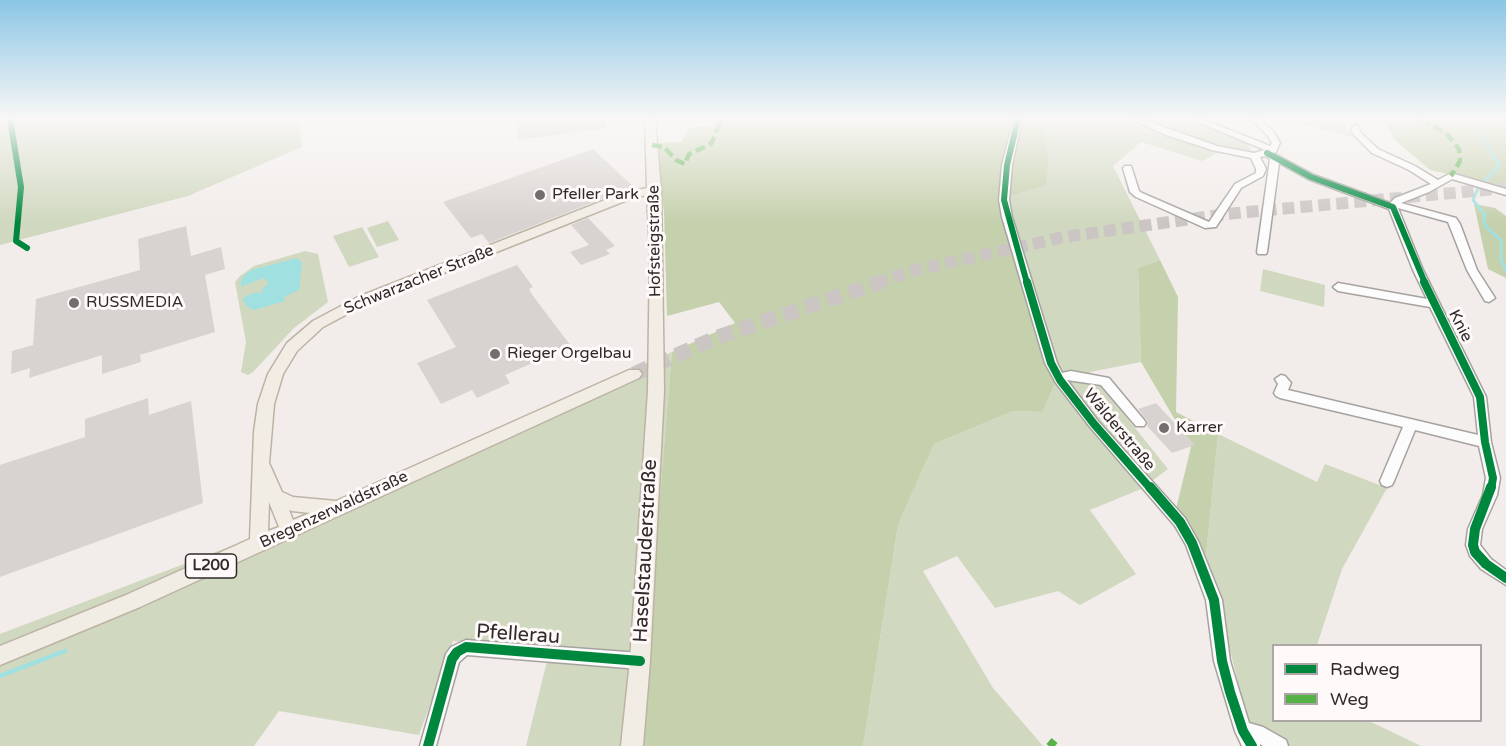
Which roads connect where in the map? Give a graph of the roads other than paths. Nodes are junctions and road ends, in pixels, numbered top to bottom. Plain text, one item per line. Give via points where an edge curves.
1 (652, 154) edge
2 (1010, 154) edge
3 (1237, 154) edge
4 (1272, 154) junction
5 (1380, 154) edge
6 (1255, 156) junction
7 (1128, 168) dead end
8 (1438, 184) junction
9 (1506, 192) edge
10 (655, 195) junction
11 (1394, 206) junction
12 (1262, 252) dead end
13 (1338, 287) dead end
14 (1489, 298) dead end
15 (1435, 304) junction
16 (634, 374) tunnel mouth
17 (1059, 378) junction
18 (1281, 379) dead end
19 (656, 391) joint
20 (1140, 423) dead end
21 (1410, 426) junction
22 (1485, 442) junction
23 (263, 467) junction
24 (1387, 481) dead end
25 (275, 497) junction
26 (339, 508) junction
27 (288, 531) junction
28 (259, 544) junction
29 (1506, 578) edge
30 (0, 656) edge
31 (640, 661) junction
32 (1248, 739) edge
33 (428, 746) edge
34 (632, 746) edge
35 (1280, 746) edge

1 - 10 main road, Hofsteigstraße
2 - 17 street, Wälderstraße via 1004,200 1006,218 1046,349
3 - 6 street
4 - 6 street
4 - 11 street via 1311,177
4 - 12 street
5 - 8 street
6 - 7 street via 1260,174 1238,186 1209,226 1139,195
8 - 9 street via 1450,176
8 - 11 street via 1398,200
10 - 19 main road, Hofsteigstraße
10 - 23 main road, Schwarzacher Straße via 604,207 363,300 318,324 292,347 271,384 262,432
11 - 14 street via 1452,220 1472,270
11 - 15 street, Knie
13 - 15 street, Knie
15 - 22 street, Knie via 1477,386
16 - 26 main road, Bregenzerwaldstraße / L200
17 - 20 street via 1071,375 1105,381
17 - 32 street, Wälderstraße via 1180,522 1192,543 1214,600 1222,661
18 - 21 street via 1285,383 1280,393
19 - 31 main road, Haselstauderstraße
21 - 22 street
21 - 24 street
22 - 29 street, Knie via 1493,478 1473,545 1486,564
23 - 25 main road, Schwarzacher Straße
23 - 28 main road, Schwarzacher Straße via 258,503
25 - 26 main road via 292,504
25 - 27 main road, Schwarzacher Straße
26 - 27 main road, Bregenzerwaldstraße / L200
27 - 28 main road, Bregenzerwaldstraße / L200
28 - 30 main road, Bregenzerwaldstraße / L200
31 - 33 street, Pfellerau via 466,647 452,659
31 - 34 main road, Haselstauderstraße
32 - 35 street via 1257,733

